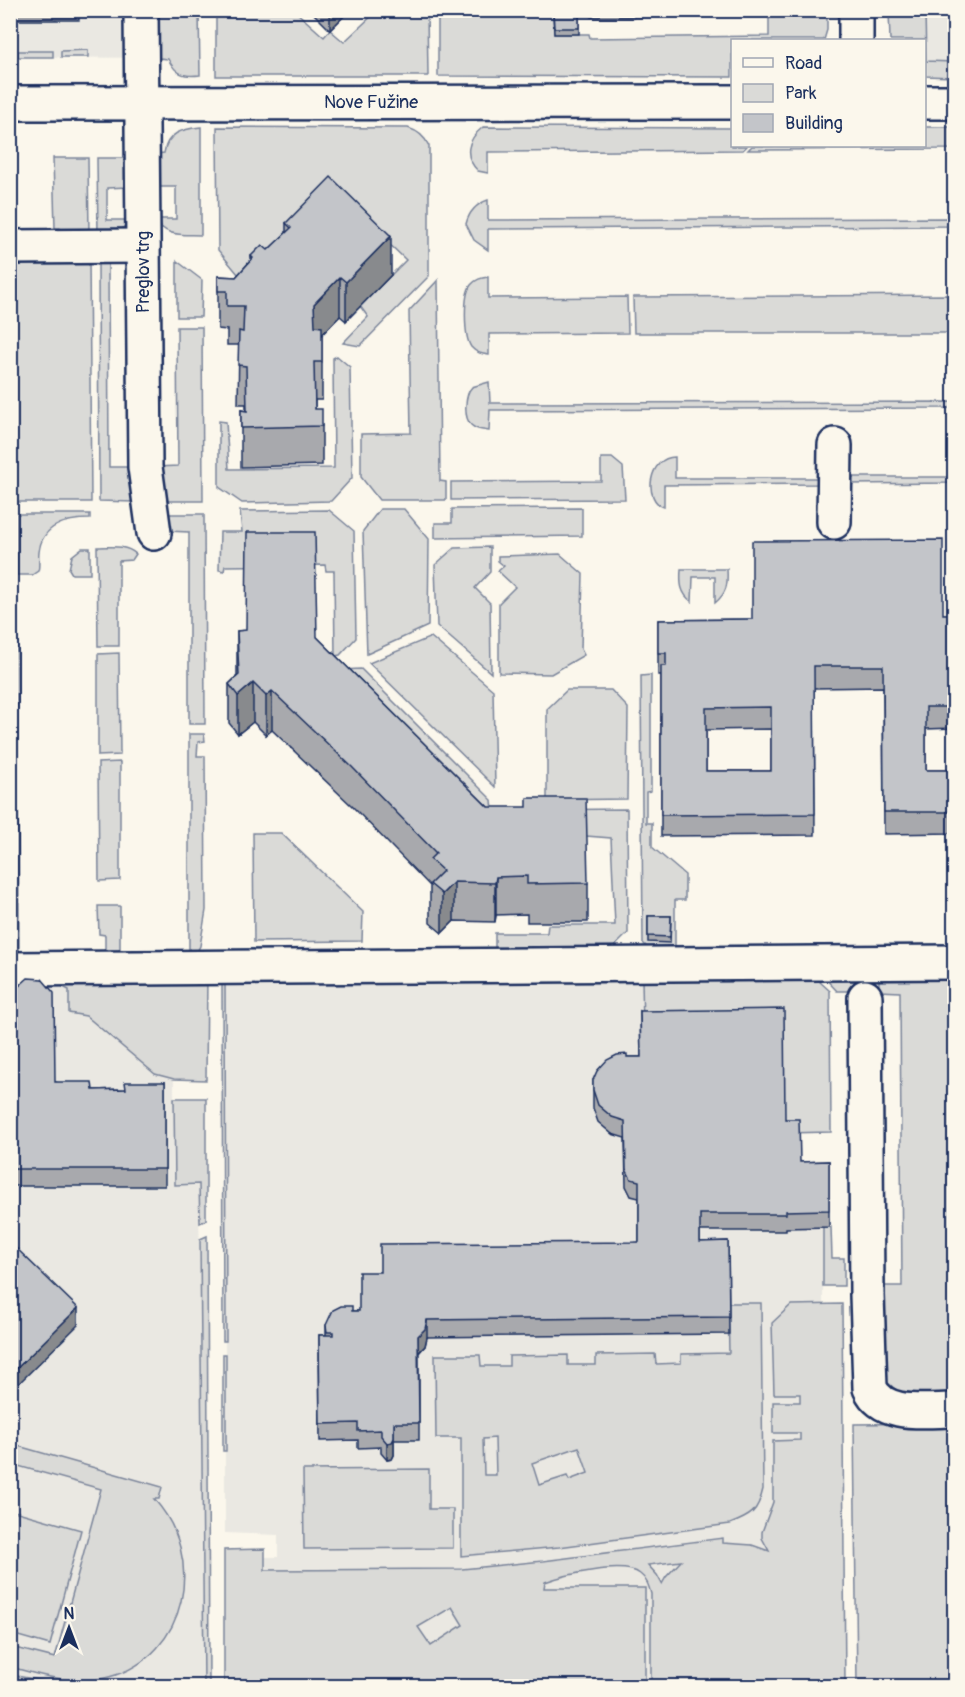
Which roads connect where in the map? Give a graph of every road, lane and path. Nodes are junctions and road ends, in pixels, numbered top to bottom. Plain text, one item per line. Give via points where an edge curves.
1 (141, 10) edge
2 (856, 10) edge
3 (856, 39) edge
4 (10, 102) edge
5 (141, 102) junction
6 (731, 102) edge
7 (926, 102) edge
8 (954, 102) edge
9 (143, 246) junction
10 (10, 247) edge
11 (835, 445) dead end
12 (834, 522) dead end
13 (154, 533) dead end
14 (954, 962) edge
15 (10, 969) edge
16 (865, 997) dead end
17 (954, 1410) edge

1 - 5 street, Preglov trg
2 - 3 street
4 - 5 street, Nove Fužine
5 - 6 street, Nove Fužine
5 - 9 street, Preglov trg
7 - 8 street
9 - 10 street
9 - 13 street, Preglov trg via 145,467
11 - 12 street
14 - 15 street
16 - 17 street via 870,1388 876,1400 891,1407

